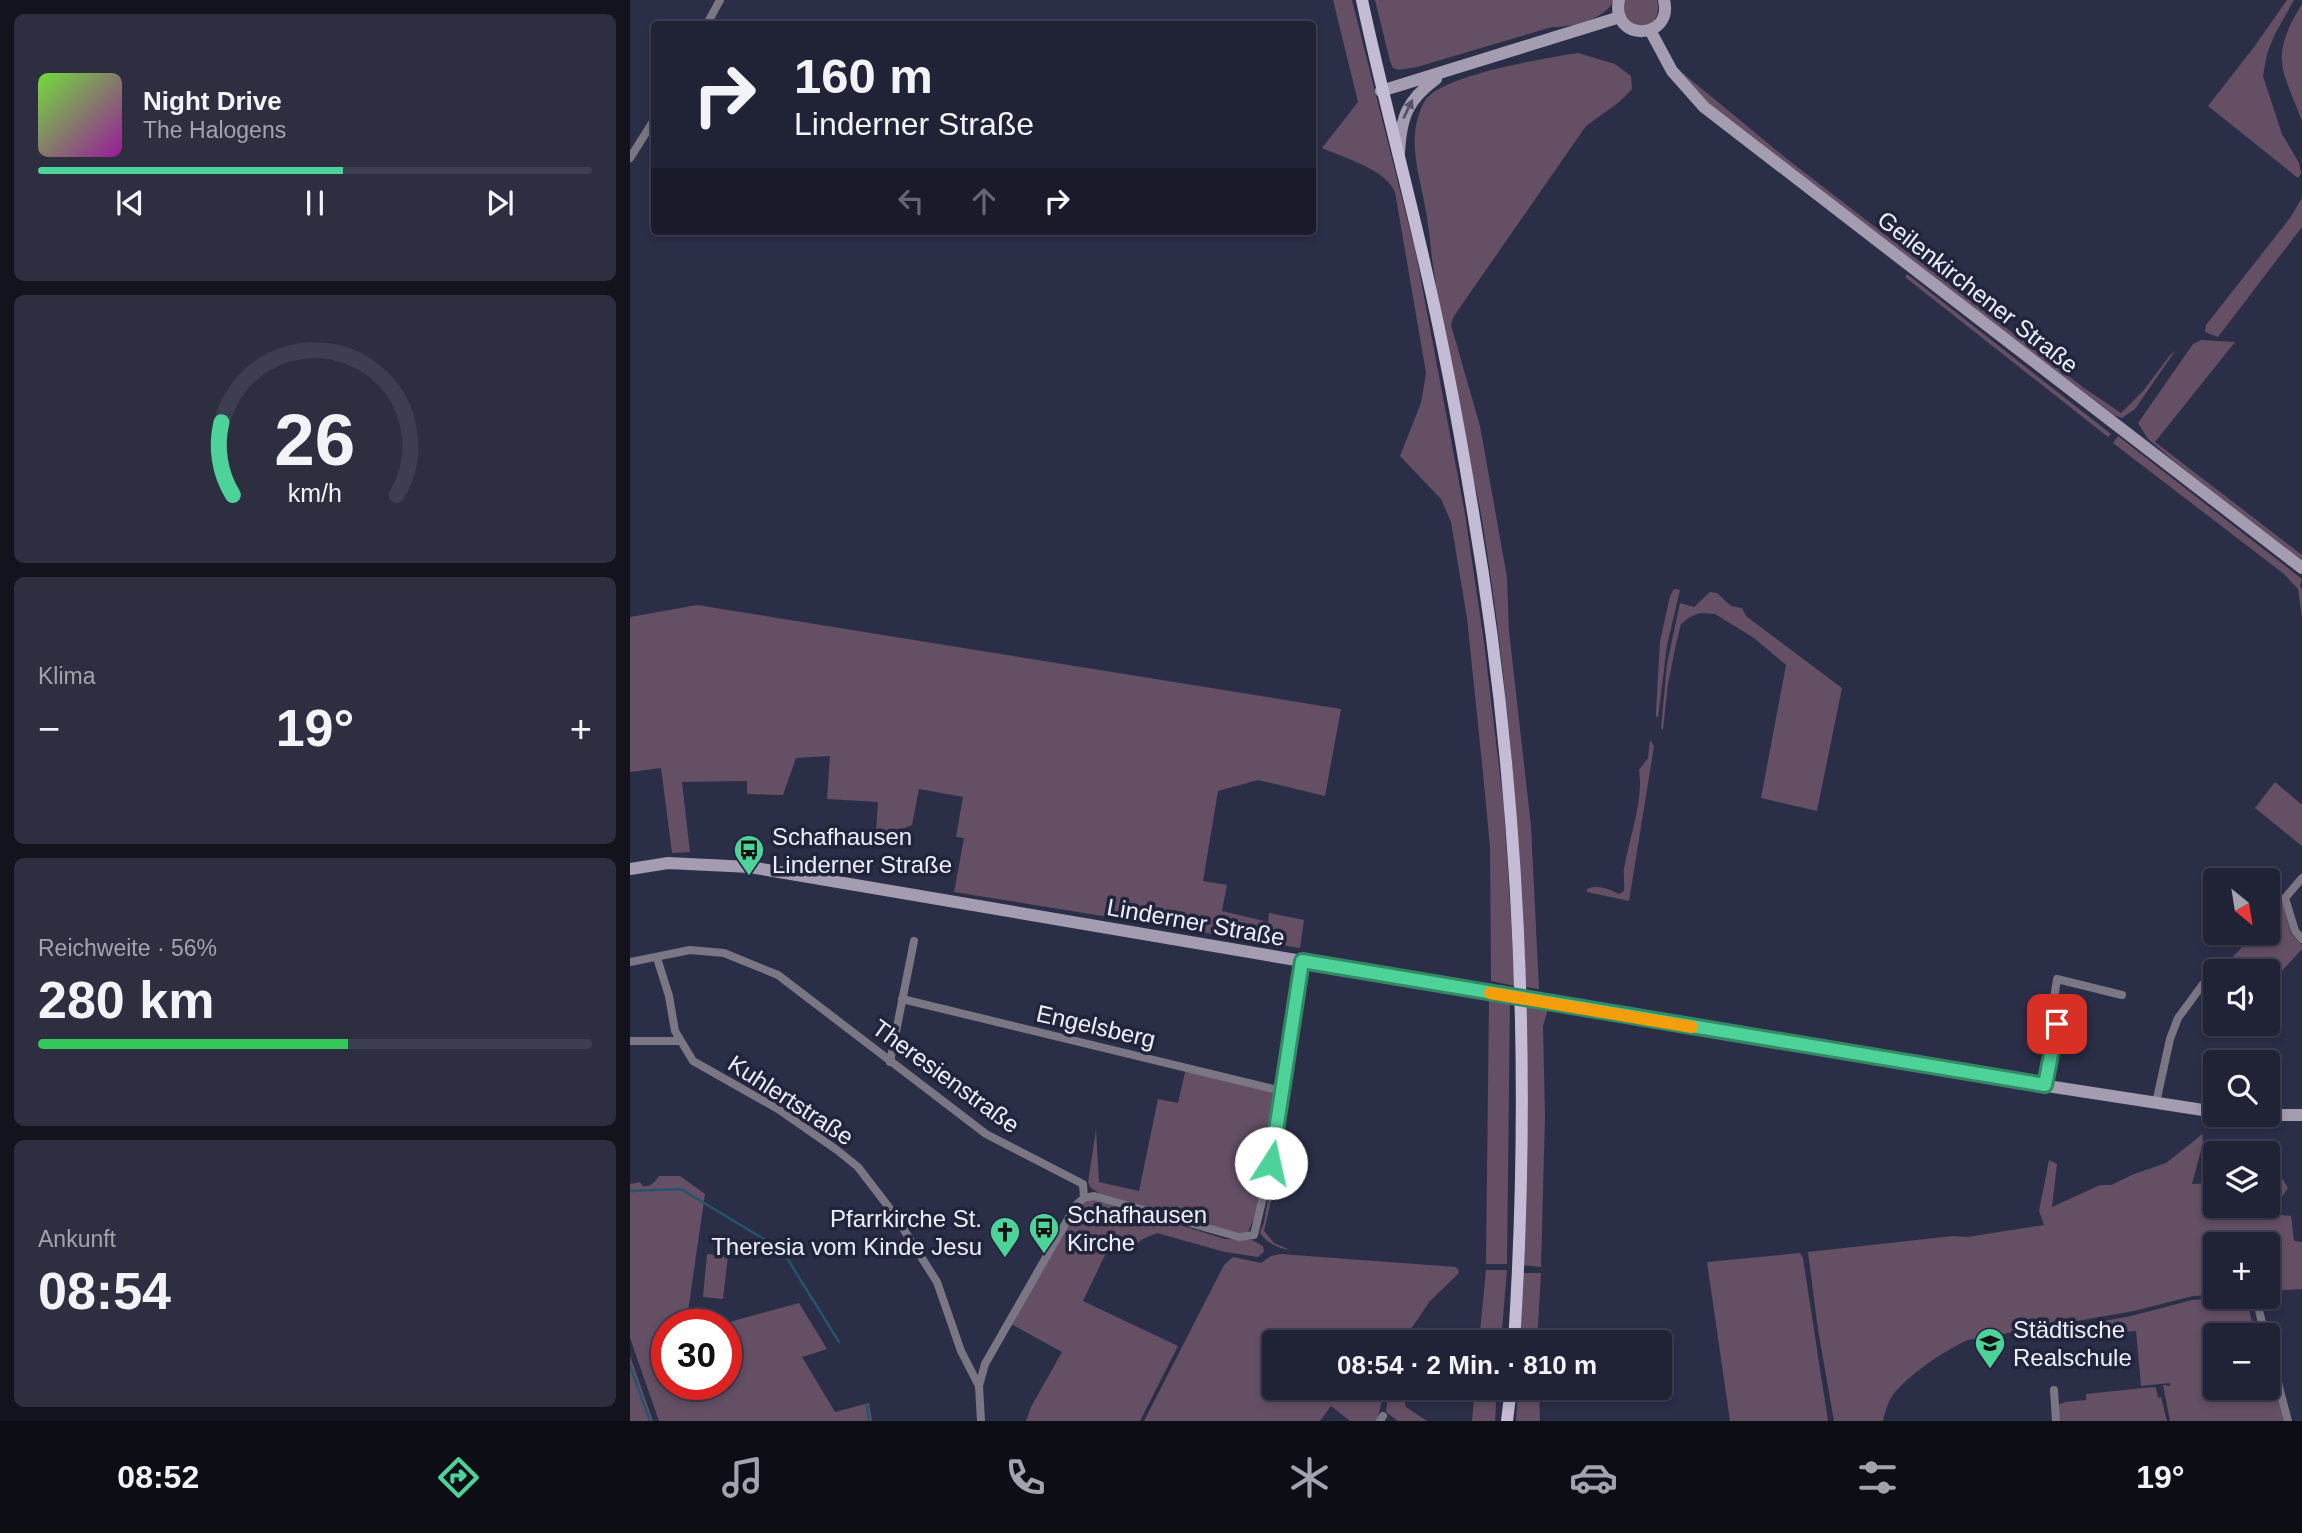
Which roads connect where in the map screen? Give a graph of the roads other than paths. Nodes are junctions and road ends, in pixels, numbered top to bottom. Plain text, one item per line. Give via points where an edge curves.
1 (720, 0) edge
2 (1362, 0) edge
3 (1619, 0) edge
4 (1664, 0) edge
5 (1620, 17) junction
6 (709, 21) edge
7 (1650, 30) junction
8 (1444, 72) junction
9 (1381, 91) junction
10 (651, 125) edge
11 (630, 158) edge
12 (1399, 160) junction
13 (2302, 568) edge
14 (630, 869) edge
15 (2302, 878) edge
16 (2302, 939) edge
17 (914, 940) dead end
18 (657, 958) junction
19 (1302, 961) junction
20 (630, 962) edge
21 (2203, 984) dead end
22 (2122, 995) dead end
23 (902, 999) junction
24 (630, 1041) edge
25 (680, 1041) junction
26 (890, 1062) junction
27 (2045, 1085) junction
28 (1282, 1091) junction
29 (2156, 1103) junction
30 (2203, 1109) edge
31 (2280, 1115) edge
32 (2302, 1115) edge
33 (1084, 1198) junction
34 (1515, 1330) edge
35 (979, 1386) junction
36 (2054, 1390) dead end
37 (2280, 1391) edge
38 (1510, 1400) edge
39 (981, 1421) edge
40 (1507, 1421) edge
41 (2056, 1421) edge
42 (2288, 1421) edge

1 - 6 street
2 - 9 main road
3 - 5 main road
4 - 7 main road via 1662,20
5 - 7 main road via 1634,31
5 - 8 main road
7 - 13 main road, Geilenkirchener Straße via 1672,71 1704,107
8 - 9 main road
12 -> 8 main road via 1403,118 1411,101
9 - 12 main road
10 - 11 street
12 - 34 main road via 1426,267 1472,502 1508,786 1520,940 1520,1253
14 - 19 main road, Linderner Straße via 668,863 750,867
15 - 16 street via 2285,898
17 - 23 street
18 - 20 street, Theresienstraße
18 - 25 street, Kuhlertstraße
18 - 26 street, Theresienstraße via 690,950 724,953 778,975
19 - 27 main road, Linderner Straße, bridge
19 - 28 street
21 - 29 street via 2174,1028
22 - 27 street via 2057,979 2053,1005 2059,1012
23 - 26 street
23 - 28 street, Engelsberg
24 - 25 street
25 - 35 street, Kuhlertstraße via 693,1061 778,1109 858,1167 937,1282 961,1351
26 - 33 street, Theresienstraße via 986,1134 1083,1184
27 - 29 main road, Linderner Straße
28 - 33 street via 1254,1235 1239,1237 1094,1196
29 - 30 main road, Linderner Straße
31 - 32 main road
33 - 35 street via 985,1364
35 - 39 street, Kuhlertstraße
36 - 41 street
37 - 42 street
38 - 40 main road

